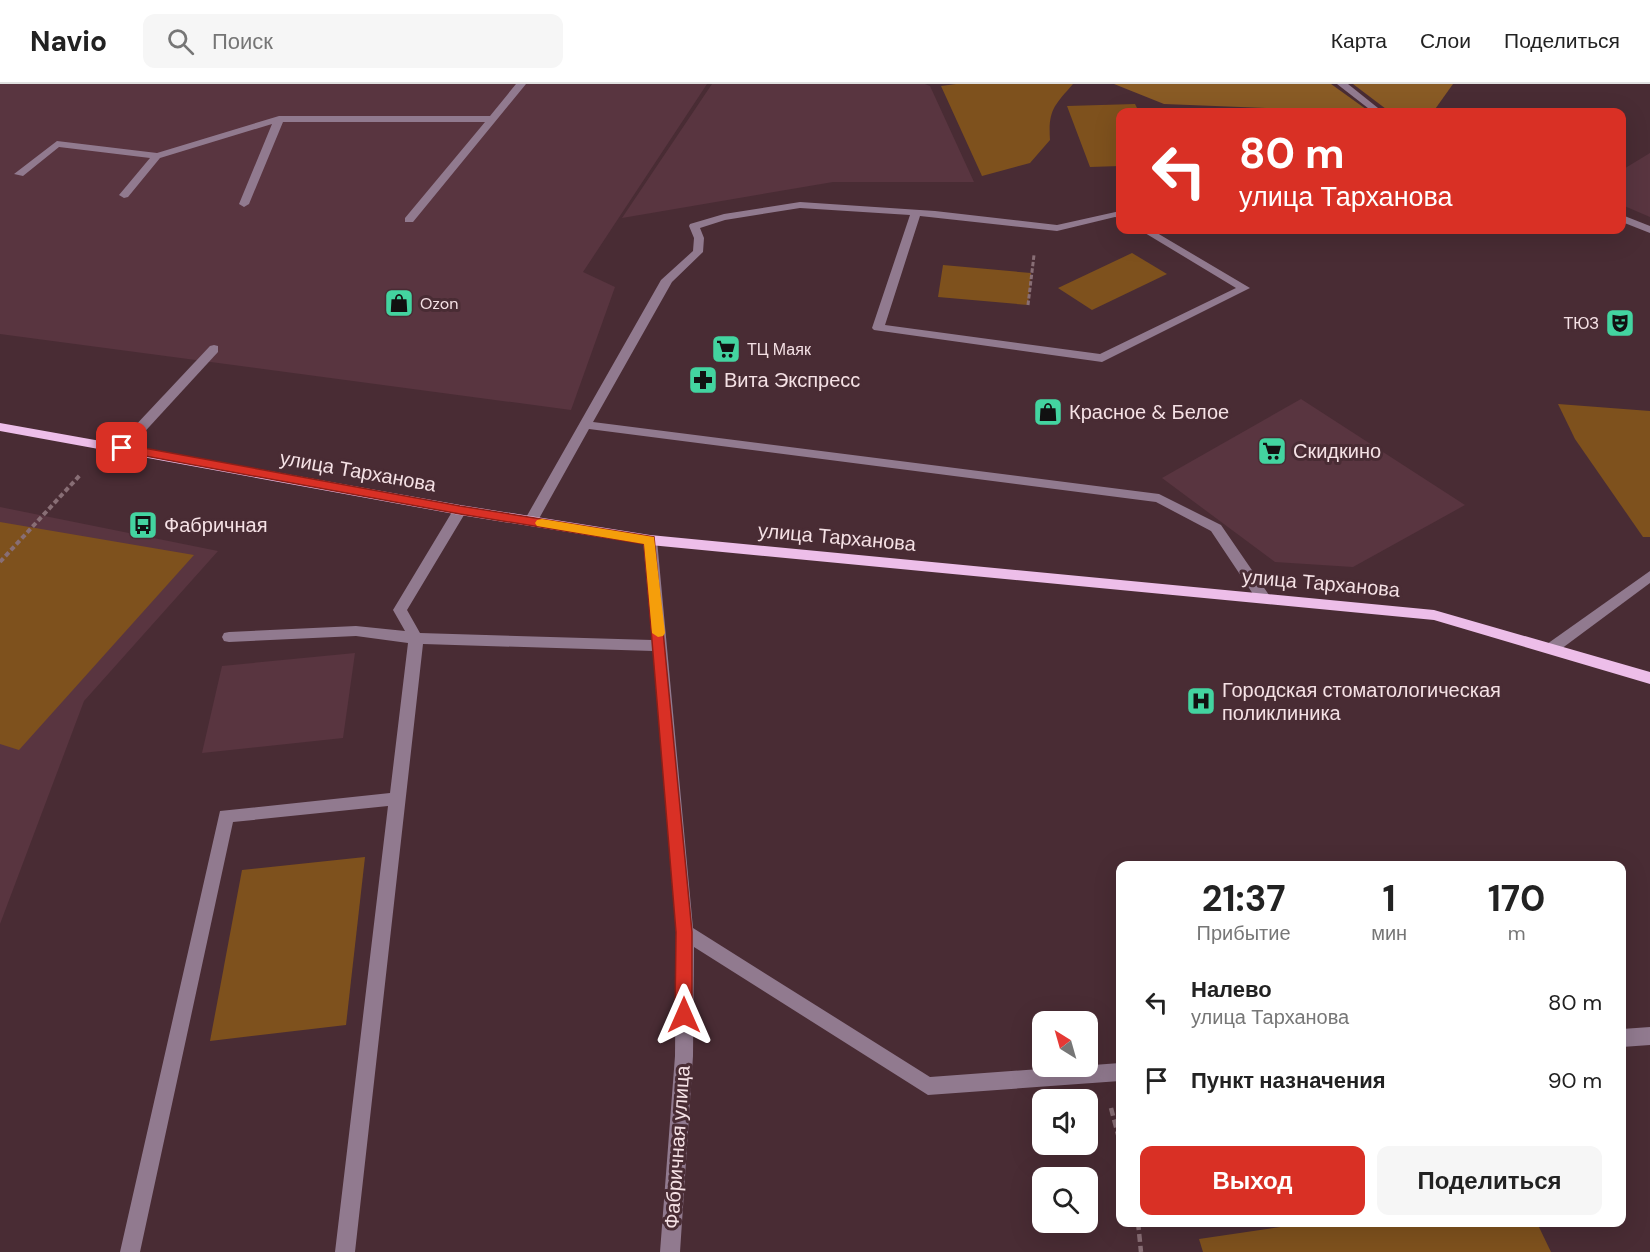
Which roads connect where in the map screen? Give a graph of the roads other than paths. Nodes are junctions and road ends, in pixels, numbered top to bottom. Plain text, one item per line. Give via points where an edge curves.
1 (521, 84) edge
2 (1342, 84) edge
3 (1373, 108) edge
4 (279, 119) junction
5 (492, 119) junction
6 (157, 156) junction
7 (19, 174) dead end
8 (124, 195) dead end
9 (244, 204) dead end
10 (916, 213) junction
11 (1116, 214) edge
12 (409, 220) dead end
13 (1626, 220) edge
14 (1650, 230) edge
15 (1152, 234) edge
16 (214, 349) dead end
17 (585, 425) junction
18 (0, 427) edge
19 (122, 448) junction
20 (460, 510) junction
21 (531, 521) junction
22 (650, 540) junction
23 (1650, 576) edge
24 (1264, 599) junction
25 (228, 637) dead end
26 (416, 638) junction
27 (659, 646) junction
28 (1552, 648) junction
29 (1650, 678) edge
30 (396, 799) junction
31 (684, 932) junction
32 (1650, 1036) edge
33 (1626, 1038) edge
34 (1116, 1072) edge
35 (130, 1252) edge
36 (345, 1252) edge
37 (670, 1252) edge

1 - 5 street
2 - 3 street
4 - 5 street
4 - 6 street
4 - 9 street
5 - 12 street
6 - 7 street via 57,144
6 - 8 street
10 - 11 street via 1057,228
10 - 15 street via 878,328 1102,358 1245,288
10 - 17 street via 800,205 694,226 699,238 698,252 667,280
13 - 14 street
16 - 19 street
17 - 21 street
17 - 24 street via 1159,498 1216,528
18 - 19 main road, улица Тарханова
19 - 20 main road, улица Тарханова
20 - 21 main road, улица Тарханова
20 - 26 street via 400,610
21 - 22 main road, улица Тарханова
22 - 24 main road, улица Тарханова
22 - 27 street, Фабричная улица
23 - 28 street
24 - 28 main road, улица Тарханова via 1434,615
25 - 26 street via 356,631
26 - 27 street
26 - 30 street
27 - 31 street, Фабричная улица
28 - 29 main road, улица Тарханова
30 - 35 street via 226,816
30 - 36 street
31 - 34 street via 928,1086
31 - 37 street, Фабричная улица via 684,1056
32 - 33 street

